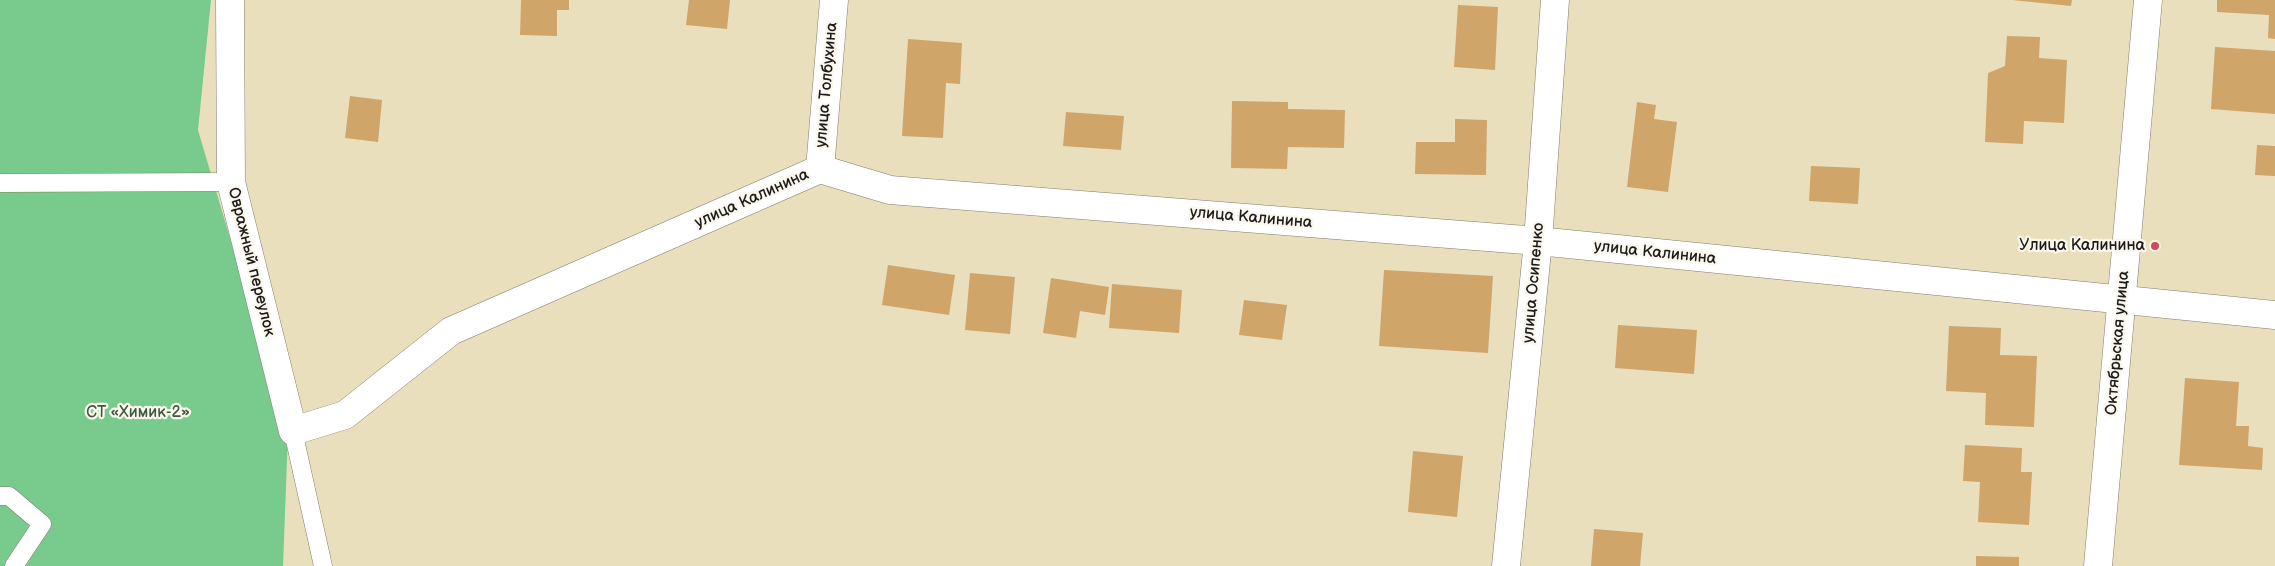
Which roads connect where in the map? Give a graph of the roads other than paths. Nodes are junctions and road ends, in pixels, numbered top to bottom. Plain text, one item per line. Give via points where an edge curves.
1 (230, 0) edge
2 (834, 0) edge
3 (1555, 0) edge
4 (2148, 0) edge
5 (820, 169) junction
6 (231, 182) junction
7 (0, 184) edge
8 (1538, 241) junction
9 (2122, 299) junction
10 (2275, 315) edge
11 (293, 431) junction
12 (0, 496) edge
13 (14, 566) edge
14 (323, 566) edge
15 (1506, 566) edge
16 (2098, 566) edge

1 - 6 street, Овражный переулок
2 - 5 street, улица Толбухина
3 - 8 street, улица Осипенко
4 - 9 street, Октябрьская улица
5 - 8 street, улица Калинина via 890,190
5 - 11 street, улица Калинина via 451,331 345,414
6 - 7 lane
6 - 11 street, Овражный переулок
8 - 9 street, улица Калинина
8 - 15 street, улица Осипенко
9 - 10 street, улица Калинина
9 - 16 street, Октябрьская улица
11 - 14 lane
12 - 13 lane via 9,496 42,524

